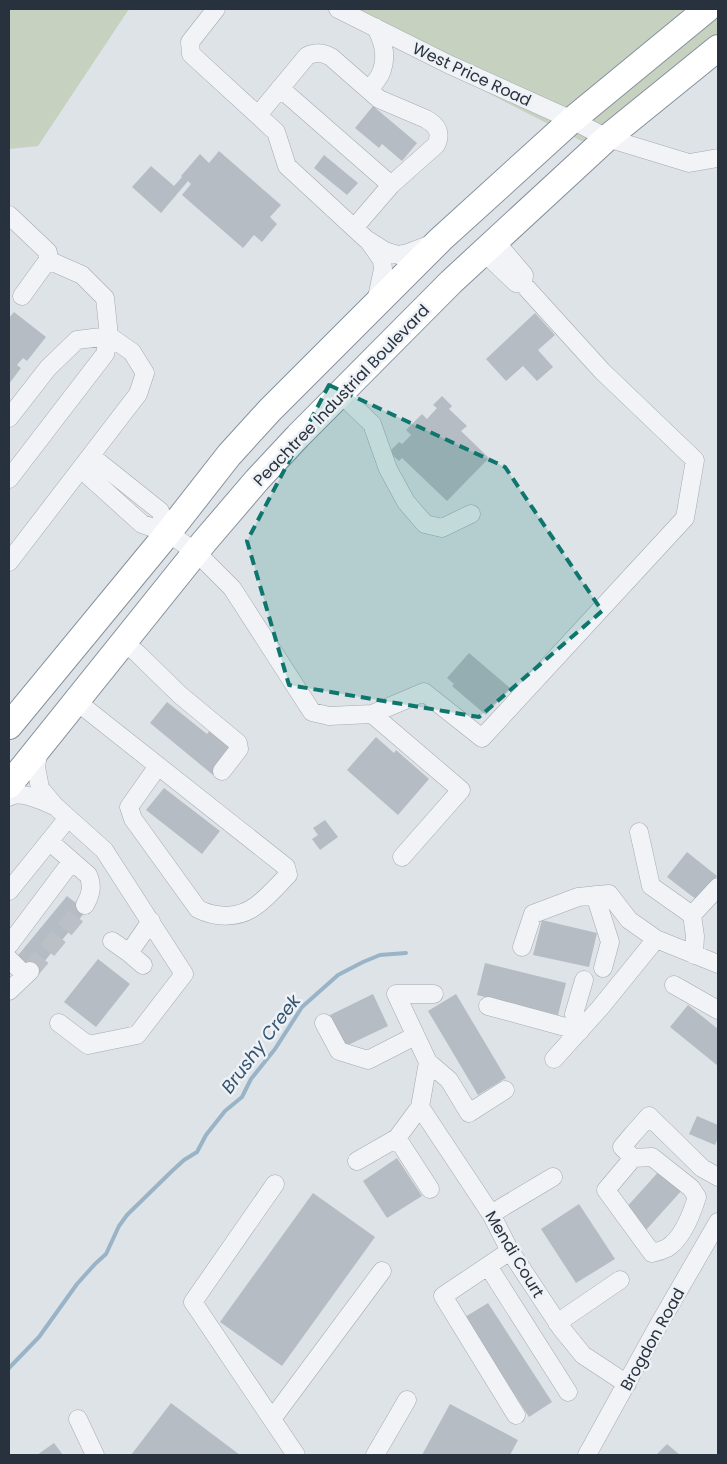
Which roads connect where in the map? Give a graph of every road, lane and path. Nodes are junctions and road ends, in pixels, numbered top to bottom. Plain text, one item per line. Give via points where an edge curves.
1 (216, 9) edge
2 (338, 9) edge
3 (707, 9) edge
4 (375, 27) junction
5 (718, 48) edge
6 (280, 88) junction
7 (369, 90) junction
8 (258, 115) junction
9 (572, 120) junction
10 (606, 138) junction
11 (718, 158) edge
12 (391, 185) junction
13 (9, 215) edge
14 (360, 234) junction
15 (441, 240) junction
16 (490, 246) junction
17 (48, 260) junction
18 (22, 296) dead end
19 (375, 305) junction
20 (109, 336) junction
21 (340, 393) junction
22 (9, 418) edge
23 (86, 462) junction
24 (9, 479) edge
25 (471, 514) dead end
26 (168, 532) junction
27 (196, 552) junction
28 (9, 562) edge
29 (124, 642) junction
30 (76, 701) junction
31 (372, 714) junction
32 (9, 726) edge
33 (39, 747) junction
34 (158, 766) junction
35 (222, 771) dead end
36 (9, 785) edge
37 (9, 797) edge
38 (61, 812) junction
39 (639, 832) dead end
40 (48, 841) junction
41 (402, 857) dead end
42 (72, 861) junction
43 (718, 887) edge
44 (9, 891) edge
45 (596, 895) junction
46 (85, 904) tunnel mouth
47 (692, 915) junction
48 (151, 922) junction
49 (656, 939) junction
50 (112, 941) dead end
51 (9, 945) edge
52 (522, 947) dead end
53 (129, 953) junction
54 (694, 955) junction
55 (9, 959) edge
56 (718, 964) edge
57 (142, 965) dead end
58 (603, 968) dead end
59 (584, 980) dead end
60 (674, 985) dead end
61 (9, 991) edge
62 (434, 994) dead end
63 (488, 1006) dead end
64 (718, 1010) edge
65 (59, 1023) dead end
66 (324, 1023) dead end
67 (580, 1031) junction
68 (415, 1036) junction
69 (554, 1059) dead end
70 (428, 1062) junction
71 (505, 1090) dead end
72 (420, 1107) junction
73 (397, 1138) junction
74 (633, 1158) junction
75 (357, 1161) dead end
76 (554, 1177) dead end
77 (718, 1177) edge
78 (276, 1184) dead end
79 (430, 1189) dead end
80 (491, 1214) junction
81 (718, 1222) edge
82 (510, 1251) junction
83 (488, 1266) junction
84 (382, 1270) dead end
85 (620, 1280) dead end
86 (559, 1325) junction
87 (537, 1343) junction
88 (627, 1384) junction
89 (568, 1392) dead end
90 (407, 1400) dead end
91 (516, 1414) dead end
92 (78, 1419) dead end
93 (272, 1419) junction
94 (95, 1455) edge
95 (296, 1455) edge
96 (375, 1455) edge
97 (587, 1455) edge

1 - 8 street via 190,42 191,54
2 - 4 street, West Price Road
3 - 9 highway
4 - 7 street via 382,39 384,64
4 - 9 street, West Price Road
5 - 10 highway, Peachtree Industrial Boulevard
6 - 7 street via 307,56 322,53
6 - 8 street
6 - 12 street
7 - 12 street via 379,99 432,123 438,131 436,145
8 - 14 street via 276,132 287,166
9 - 10 street, West Price Road
9 - 15 highway
10 - 11 street, West Price Road via 689,163
10 - 16 highway, Peachtree Industrial Boulevard
12 - 14 street
13 - 17 street via 48,252
14 - 15 street via 385,251 398,255
14 - 19 street via 382,260
15 - 19 highway
16 - 21 highway, Peachtree Industrial Boulevard
16 - 31 street via 500,248 524,275 524,284 602,371 695,460 686,518 482,738 424,692
17 - 18 street
17 - 20 street via 82,275 104,298
19 - 26 highway via 228,456
20 - 22 street via 77,340 48,368
20 - 23 street via 132,352 145,372 138,394
20 - 24 street via 105,354
21 - 25 street via 372,424 388,469 406,502 425,524 442,528
21 - 27 highway, Peachtree Industrial Boulevard via 257,480
23 - 26 street via 142,524
23 - 28 street
26 - 27 street
26 - 32 highway
27 - 29 highway, Peachtree Industrial Boulevard
27 - 31 street via 232,588 312,712 329,716
29 - 30 highway, Peachtree Industrial Boulevard
29 - 35 street via 180,695 238,743 239,749
30 - 33 highway, Peachtree Industrial Boulevard
30 - 34 street
31 - 41 street via 461,790
33 - 36 highway, Peachtree Industrial Boulevard
33 - 38 street via 36,768 40,788
34 - 34 street via 286,867 288,875 256,906 223,917 198,909 133,819 129,807
37 - 38 street via 13,794 35,798
38 - 40 street
38 - 48 street via 104,850
39 - 47 street via 651,886
40 - 42 street
40 - 44 street
42 - 46 street via 88,875 91,883
42 - 51 street
43 - 47 street
45 - 49 street via 609,894 629,920
45 - 52 street via 578,896 533,914
45 - 58 street via 610,942
47 - 54 street
48 - 53 street
48 - 65 street via 184,974 137,1035 88,1045
49 - 54 street
49 - 67 street
50 - 53 street
53 - 57 street
54 - 56 street
55 - 61 street via 27,973
59 - 67 street via 574,1014
60 - 64 street
62 - 68 street via 396,994
63 - 67 street
66 - 68 street via 339,1051 368,1060
67 - 69 street
68 - 70 street
70 - 71 street via 448,1080 469,1113
70 - 72 street
72 - 73 street
72 - 80 street, Mendi Court
73 - 75 street
73 - 79 street
74 - 74 street via 652,1157 691,1188 697,1197 678,1236 668,1247 652,1253 606,1190
74 - 77 street via 622,1147 650,1116 702,1168
76 - 80 street
78 - 93 street via 193,1302
80 - 82 street, Mendi Court
81 - 88 street, Brogdon Road
82 - 83 street
82 - 86 street, Mendi Court
83 - 87 street
83 - 91 street via 443,1296
84 - 93 street
85 - 86 street
86 - 87 street
86 - 88 street, Mendi Court via 583,1355
87 - 89 street
88 - 97 street, Brogdon Road
90 - 96 street
92 - 94 street
93 - 95 street

